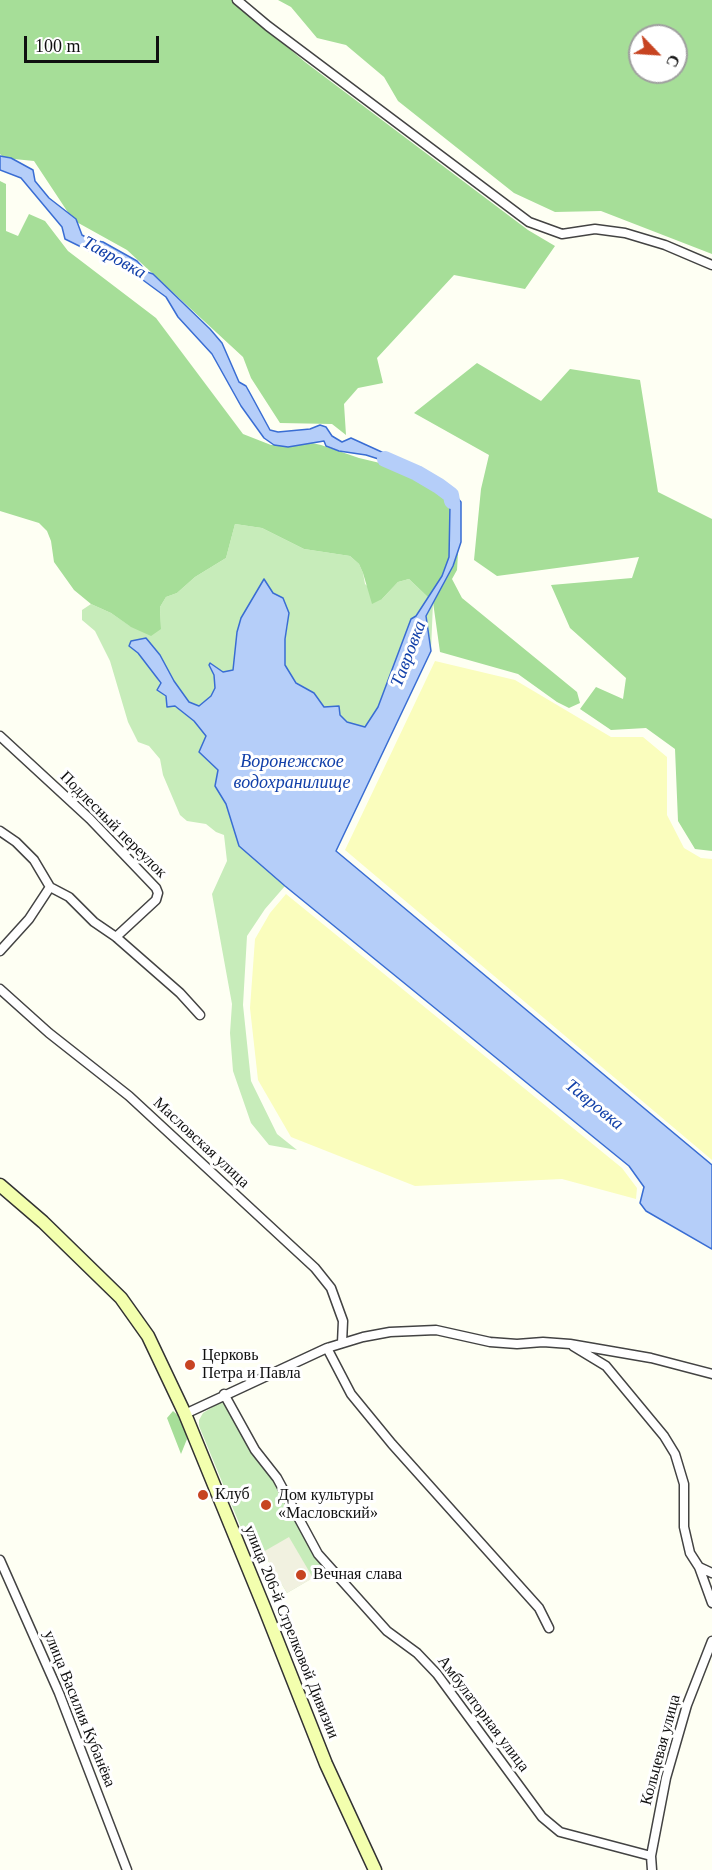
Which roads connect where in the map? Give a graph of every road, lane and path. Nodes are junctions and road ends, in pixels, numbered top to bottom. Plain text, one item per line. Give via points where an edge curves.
1 (237, 0) edge
2 (712, 265) edge
3 (0, 736) edge
4 (0, 831) edge
5 (50, 887) junction
6 (116, 937) junction
7 (0, 951) edge
8 (0, 989) edge
9 (200, 1015) dead end
10 (0, 1185) edge
11 (342, 1343) junction
12 (570, 1344) junction
13 (327, 1348) junction
14 (712, 1374) edge
15 (224, 1394) junction
16 (184, 1414) junction
17 (0, 1560) edge
18 (699, 1567) junction
19 (712, 1573) edge
20 (712, 1603) edge
21 (549, 1628) dead end
22 (712, 1641) edge
23 (651, 1856) junction
24 (127, 1870) edge
25 (375, 1870) edge
26 (652, 1870) edge

1 - 2 street via 529,222 562,234 595,229 626,233
3 - 6 street, Подлесный переулок via 90,819 156,888 156,900
4 - 5 street via 34,860
5 - 6 street via 69,897
5 - 7 street via 29,919
6 - 9 street
8 - 11 street, Масловская улица via 129,1096 315,1268 331,1288 343,1321
10 - 16 main road, улица 206-й Стрелковой Дивизии via 120,1298 148,1336
11 - 12 street via 390,1332 436,1330 490,1342
11 - 13 street
12 - 14 street via 651,1358
12 - 18 street via 606,1366 675,1454 684,1484 684,1527 690,1553
13 - 15 street
13 - 21 street via 351,1394 539,1608
15 - 16 street
15 - 23 street, Амбулаторная улица via 255,1450 278,1478 318,1554 387,1631 437,1674 542,1817 560,1832
16 - 25 main road, улица 206-й Стрелковой Дивизии via 326,1764
17 - 24 street, улица Василия Кубанёва via 59,1693
18 - 19 street
18 - 20 street
22 - 23 street, Кольцевая улица via 666,1778
23 - 26 street, Кольцевая улица

